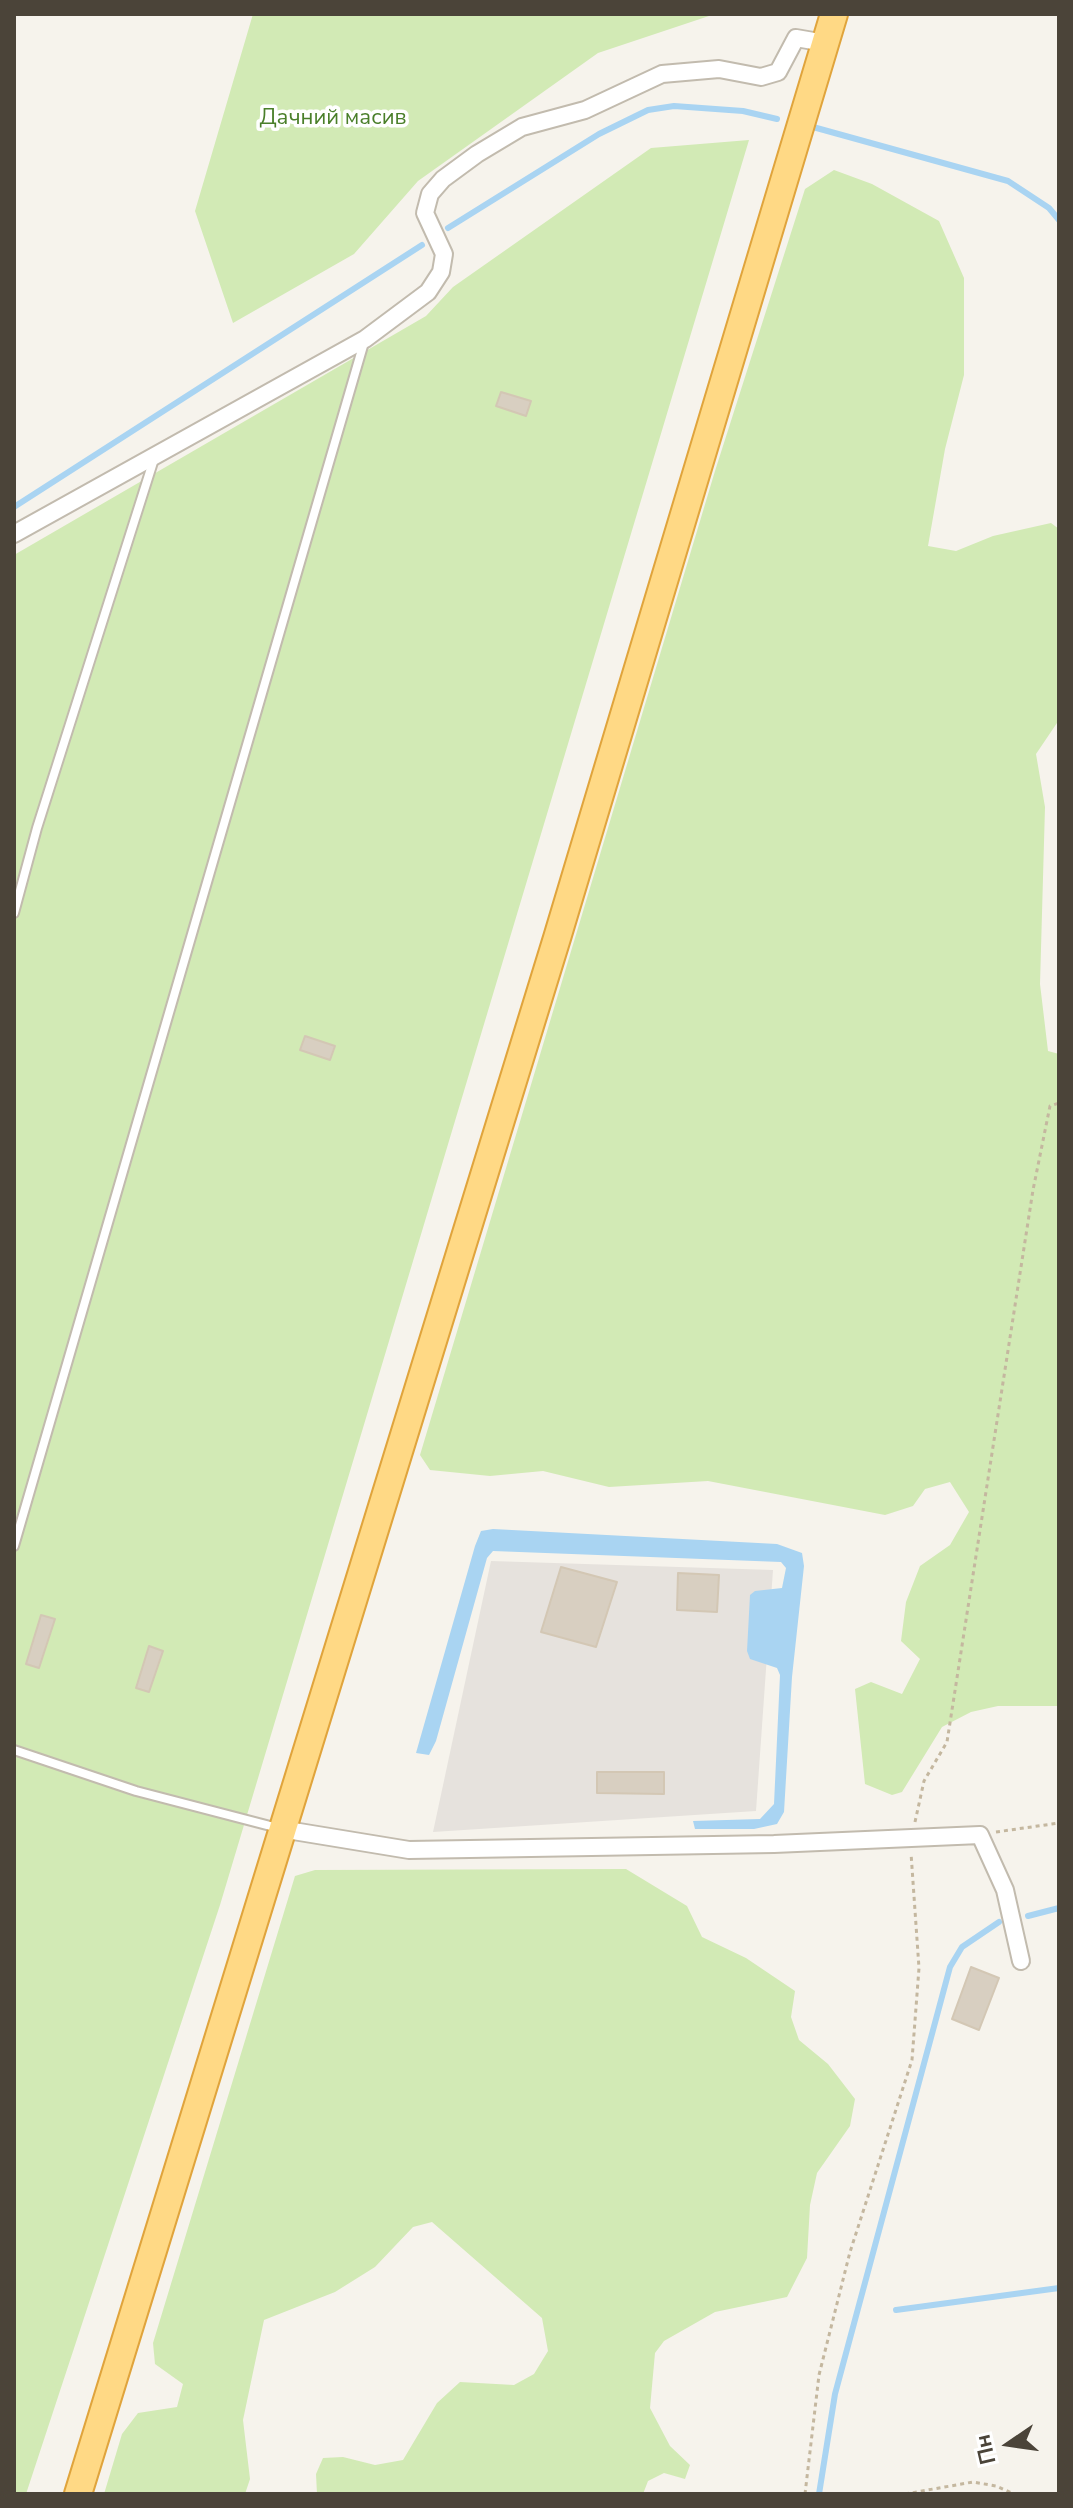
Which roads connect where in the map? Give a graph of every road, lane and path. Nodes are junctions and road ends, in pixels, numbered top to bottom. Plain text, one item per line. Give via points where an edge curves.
1 (834, 14) edge
2 (825, 43) junction
3 (365, 339) junction
4 (155, 457) junction
5 (14, 534) edge
6 (14, 913) edge
7 (1059, 1103) edge
8 (14, 1546) edge
9 (14, 1750) edge
10 (1059, 1823) edge
11 (281, 1829) junction
12 (980, 1835) junction
13 (911, 1838) junction
14 (1021, 1961) dead end
15 (78, 2494) edge
16 (805, 2494) edge
17 (905, 2494) edge
18 (1014, 2494) edge

1 - 2 highway
2 - 3 street via 796,38 778,72 761,77 719,69 662,74 585,110 522,127 477,154 430,194 425,213 444,254 441,272 428,292
2 - 11 highway
3 - 4 street
3 - 8 lane
4 - 5 street
4 - 6 lane
7 - 13 path via 1050,1106 1033,1190 947,1742 924,1781
9 - 11 lane via 136,1791
10 - 12 path
11 - 13 street via 409,1850
11 - 15 highway
12 - 13 street
12 - 14 street via 1005,1890
13 - 16 path via 919,1968 912,2060 850,2252 819,2375
17 - 18 path via 973,2482

